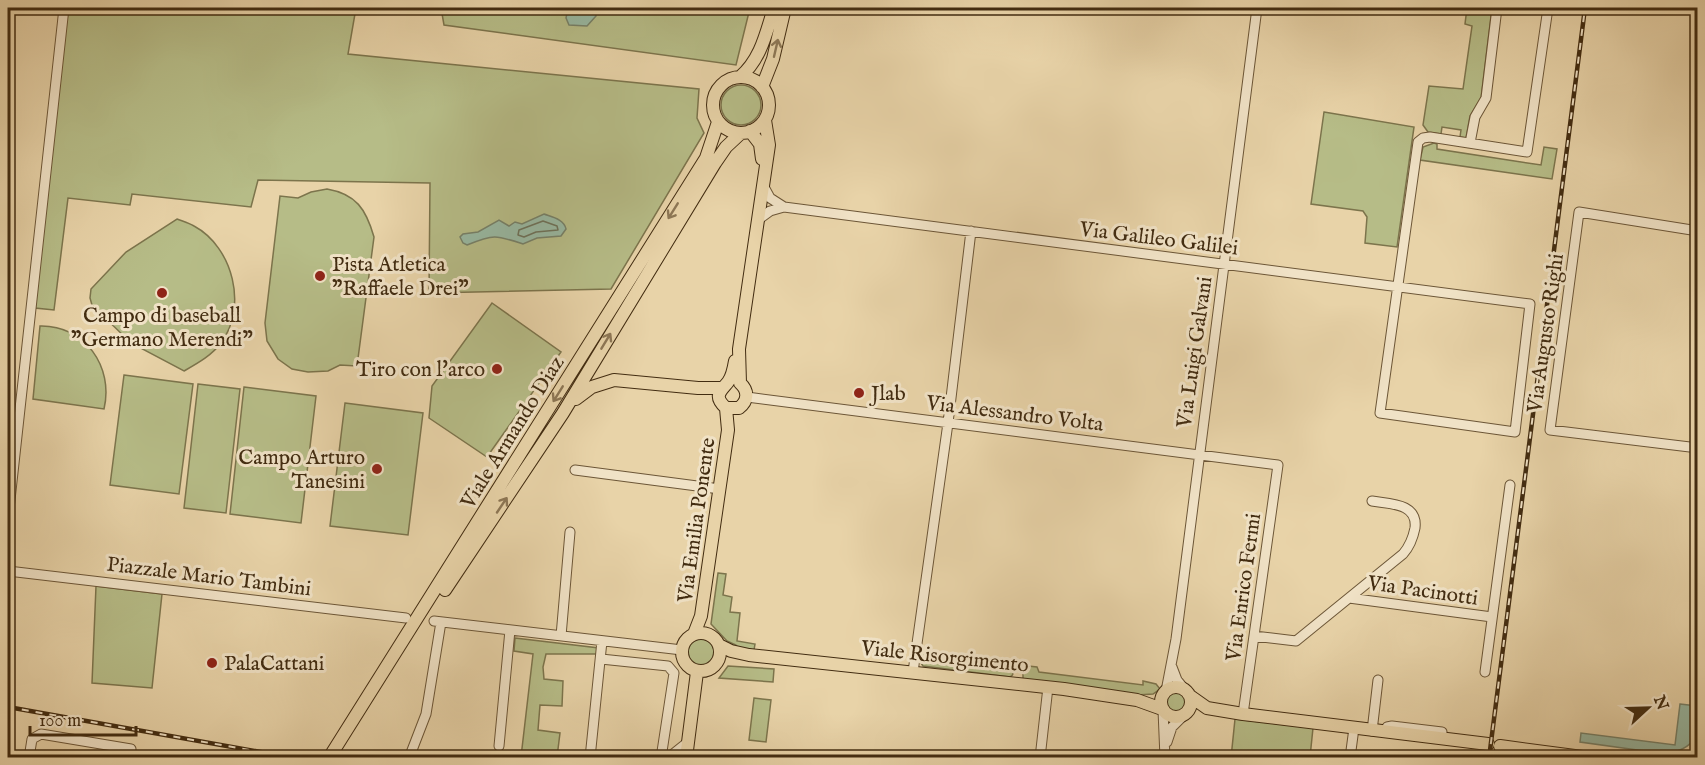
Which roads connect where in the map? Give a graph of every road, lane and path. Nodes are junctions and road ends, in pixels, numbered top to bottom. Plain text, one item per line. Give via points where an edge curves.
1 (64, 8) edge
2 (774, 8) edge
3 (786, 8) edge
4 (1257, 8) edge
5 (1497, 8) edge
6 (1548, 8) edge
7 (740, 77) junction
8 (762, 87) junction
9 (765, 120) junction
10 (718, 122) junction
11 (746, 132) junction
12 (1470, 144) junction
13 (764, 187) junction
14 (784, 207) junction
15 (758, 223) junction
16 (971, 231) junction
17 (1698, 231) edge
18 (1225, 265) junction
19 (1397, 287) junction
20 (728, 394) junction
21 (747, 397) joint
22 (563, 413) junction
23 (948, 423) junction
24 (1698, 448) edge
25 (1198, 455) junction
26 (1278, 465) joint
27 (575, 470) dead end
28 (1510, 485) dead end
29 (720, 489) junction
30 (1372, 501) dead end
31 (8, 518) edge
32 (570, 532) dead end
33 (454, 569) junction
34 (8, 571) edge
35 (1349, 598) junction
36 (701, 616) junction
37 (1492, 617) junction
38 (406, 618) dead end
39 (510, 630) junction
40 (694, 634) junction
41 (707, 634) junction
42 (561, 636) junction
43 (1254, 636) junction
44 (602, 641) junction
45 (719, 645) junction
46 (682, 650) junction
47 (749, 655) junction
48 (601, 658) junction
49 (718, 661) junction
50 (1172, 666) junction
51 (697, 672) junction
52 (913, 672) junction
53 (1485, 672) dead end
54 (1378, 680) dead end
55 (1048, 687) junction
56 (1165, 692) junction
57 (1188, 693) junction
58 (1137, 700) junction
59 (1207, 708) junction
60 (1163, 710) junction
61 (1185, 714) junction
62 (1243, 714) junction
63 (1354, 728) junction
64 (1378, 732) junction
65 (1442, 732) dead end
66 (688, 742) junction
67 (499, 746) dead end
68 (1165, 747) junction
69 (131, 750) dead end
70 (8, 756) edge
71 (19, 758) edge
72 (29, 758) edge
73 (329, 758) edge
74 (339, 758) edge
75 (409, 758) edge
76 (590, 758) edge
77 (661, 758) edge
78 (668, 758) edge
79 (686, 758) edge
80 (1040, 758) edge
81 (1164, 758) edge
82 (1350, 758) edge
83 (1590, 758) edge

1 - 31 street
2 - 7 main road via 758,54
8 -> 3 main road
4 - 18 street, Via Luigi Galvani
5 - 12 street via 1486,98 1475,117
6 - 12 street via 1527,152
7 - 8 main road
7 - 10 main road via 724,82 714,95 712,104
8 - 9 main road via 769,108
9 - 11 main road
9 - 13 main road, Via Emilia Ponente via 769,145
10 - 11 main road via 732,132
10 -> 33 main road, Viale Armando Diaz via 706,158
11 - 15 main road, Via Emilia Ponente via 760,144 762,153 753,221
22 -> 11 main road, Viale Armando Diaz via 715,163 726,147
12 - 19 street via 1426,137 1418,142
13 - 14 street via 770,198
13 - 15 main road, Via Emilia Ponente
14 - 15 street via 770,211
14 - 16 street, Via Galileo Galilei
15 - 20 main road, Via Emilia Ponente via 739,349
16 - 18 street, Via Galileo Galilei
16 - 23 street
17 - 24 street, Via Augusto Righi via 1579,212 1550,430
18 - 19 street, Via Galileo Galilei
18 - 25 street, Via Luigi Galvani
19 - 19 street, Via Galileo Galilei via 1530,304 1515,432 1380,413
20 - 21 main road via 745,388
20 - 22 main road via 619,379 600,383 583,393
20 - 29 main road, Via Emilia Ponente via 728,430
21 - 23 street, Via Alessandro Volta
33 -> 22 main road, Viale Armando Diaz
23 - 25 street, Via Alessandro Volta
23 - 52 street
25 - 26 street, Via Alessandro Volta
25 - 50 street, Via Luigi Galvani
26 - 43 street, Via Enrico Fermi
27 - 29 street
28 - 37 street, Via Pacinotti
29 - 36 main road, Via Emilia Ponente
30 - 35 street via 1411,511 1415,518 1414,535 1403,554
32 - 42 street
33 - 73 main road, Viale Armando Diaz
33 - 74 main road, Viale Armando Diaz
34 - 38 street, Piazzale Mario Tambini
35 - 37 street, Via Pacinotti
35 - 43 street via 1296,641
36 - 40 main road, Via Emilia Ponente
36 - 41 main road, Via Emilia Ponente
37 - 53 street, Via Pacinotti
39 - 42 street
39 - 67 street
39 - 75 street via 437,621 426,714
40 - 41 main road
40 - 46 main road
41 - 45 main road
42 - 44 street
43 - 62 street, Via Enrico Fermi
44 - 46 street
44 - 48 street
45 - 47 main road, Viale Risorgimento
45 - 49 main road
46 - 51 main road via 684,662
47 - 49 main road, Viale Risorgimento
47 - 52 main road, Viale Risorgimento
48 - 76 street
48 - 77 street via 668,666 674,673
49 - 51 main road via 710,670
50 - 56 street, Via Luigi Galvani
50 - 57 street
51 - 66 main road
52 - 55 main road, Viale Risorgimento
54 - 64 street
55 - 58 main road, Viale Risorgimento
55 - 80 street
56 - 57 main road via 1177,687
56 - 58 main road, Viale Risorgimento
56 - 60 main road via 1161,700
57 - 59 main road
57 - 61 main road via 1191,705
58 - 60 main road, Viale Risorgimento
59 - 61 main road
59 - 62 main road
60 - 61 main road via 1172,717
60 - 68 street
61 - 68 street via 1172,728
62 - 63 main road
63 - 64 main road
63 - 82 street
64 - 65 street via 1392,726
64 - 83 main road
66 - 78 street
66 - 79 main road
68 - 81 street
69 - 72 street via 41,734 32,739
70 - 71 street

